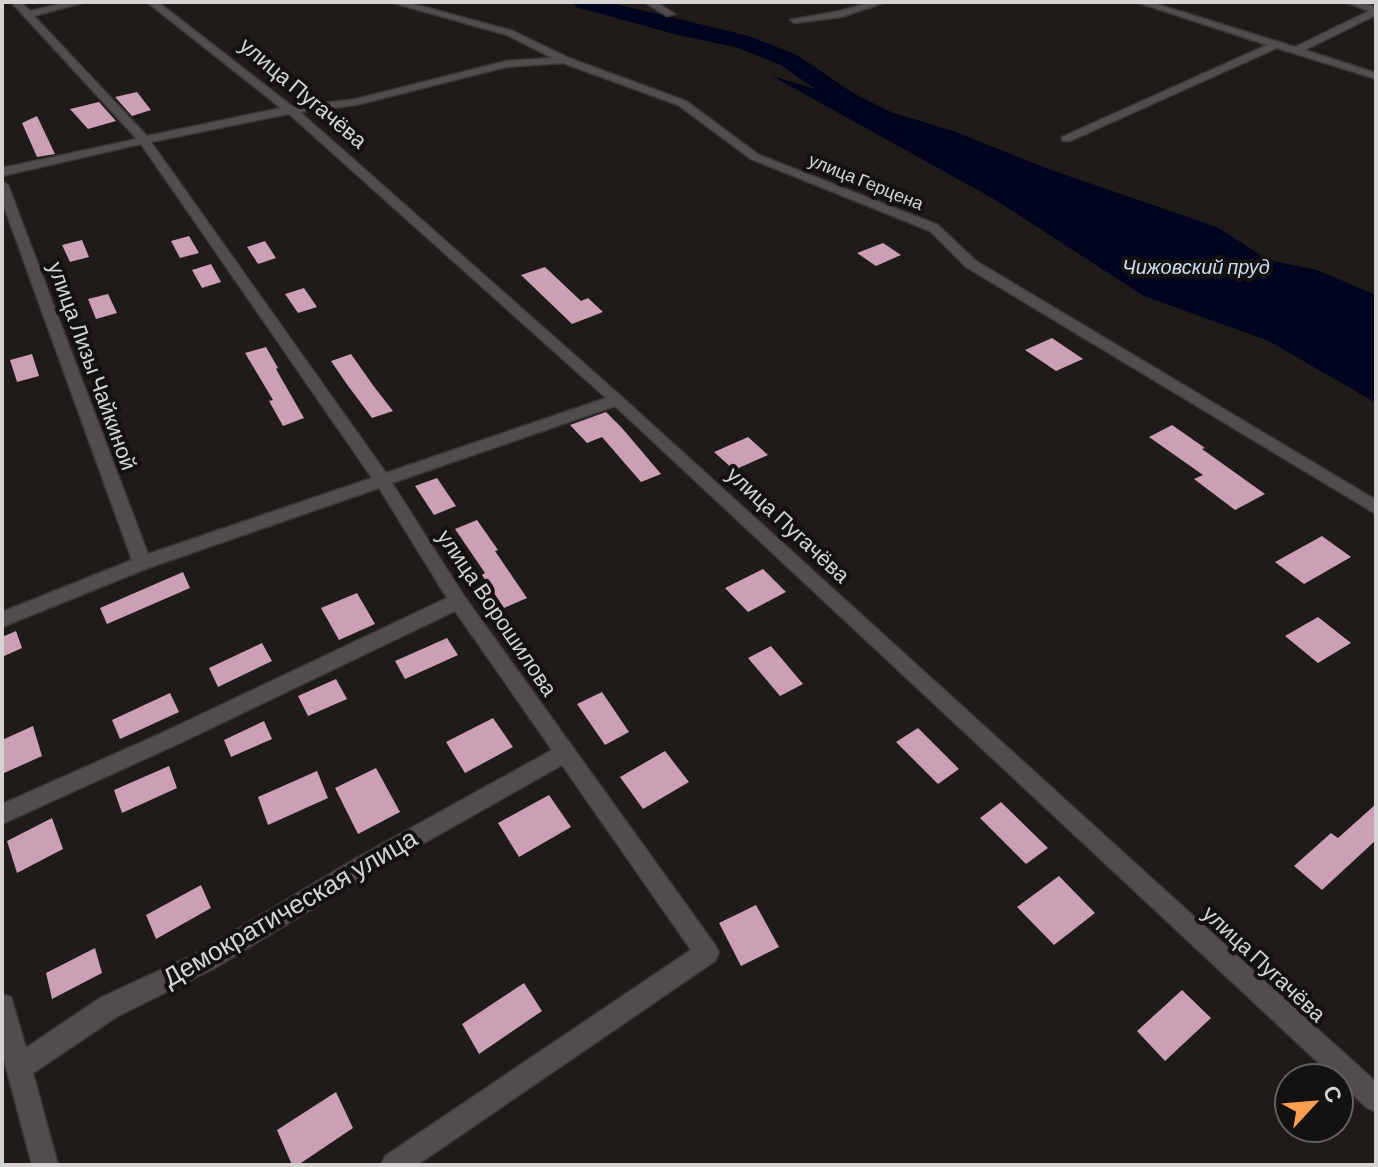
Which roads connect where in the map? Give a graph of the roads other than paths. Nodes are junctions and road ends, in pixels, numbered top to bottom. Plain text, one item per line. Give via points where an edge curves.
1 (80, 2) edge
2 (152, 2) edge
3 (395, 2) edge
4 (649, 2) edge
5 (881, 2) edge
6 (1141, 2) edge
7 (1350, 2) edge
8 (24, 8) edge
9 (1376, 10) edge
10 (670, 14) dead end
11 (795, 20) dead end
12 (1275, 45) junction
13 (1296, 51) junction
14 (565, 60) junction
15 (1376, 76) edge
16 (293, 112) junction
17 (1066, 139) dead end
18 (144, 140) junction
19 (2, 172) edge
20 (2, 185) edge
21 (617, 400) junction
22 (382, 480) junction
23 (1376, 508) edge
24 (142, 563) junction
25 (458, 601) junction
26 (2, 620) edge
27 (564, 754) junction
28 (2, 814) edge
29 (2, 1006) edge
30 (19, 1067) junction
31 (1376, 1099) edge
32 (45, 1165) edge
33 (394, 1165) edge

1 - 8 street
2 - 16 street, улица Пугачёва
3 - 14 street, улица Герцена via 510,33
4 - 10 street
5 - 11 street
6 - 12 street
7 - 9 street
8 - 18 street, улица Ворошилова
9 - 13 street
12 - 13 street
12 - 17 street
13 - 15 street
14 - 16 street via 506,64 356,102
14 - 23 street, улица Герцена via 682,103 755,157 934,228 971,264
16 - 18 street
16 - 21 street, улица Пугачёва
18 - 19 street
18 - 22 street, улица Ворошилова
20 - 24 street, улица Лизы Чайкиной
21 - 22 street
21 - 31 street, улица Пугачёва
22 - 24 street
22 - 25 street, улица Ворошилова
24 - 26 street
25 - 27 street, улица Ворошилова
25 - 28 street
27 - 30 street, Демократическая улица via 207,960 109,1007
27 - 33 street, улица Ворошилова via 707,953
29 - 30 street
30 - 32 street

